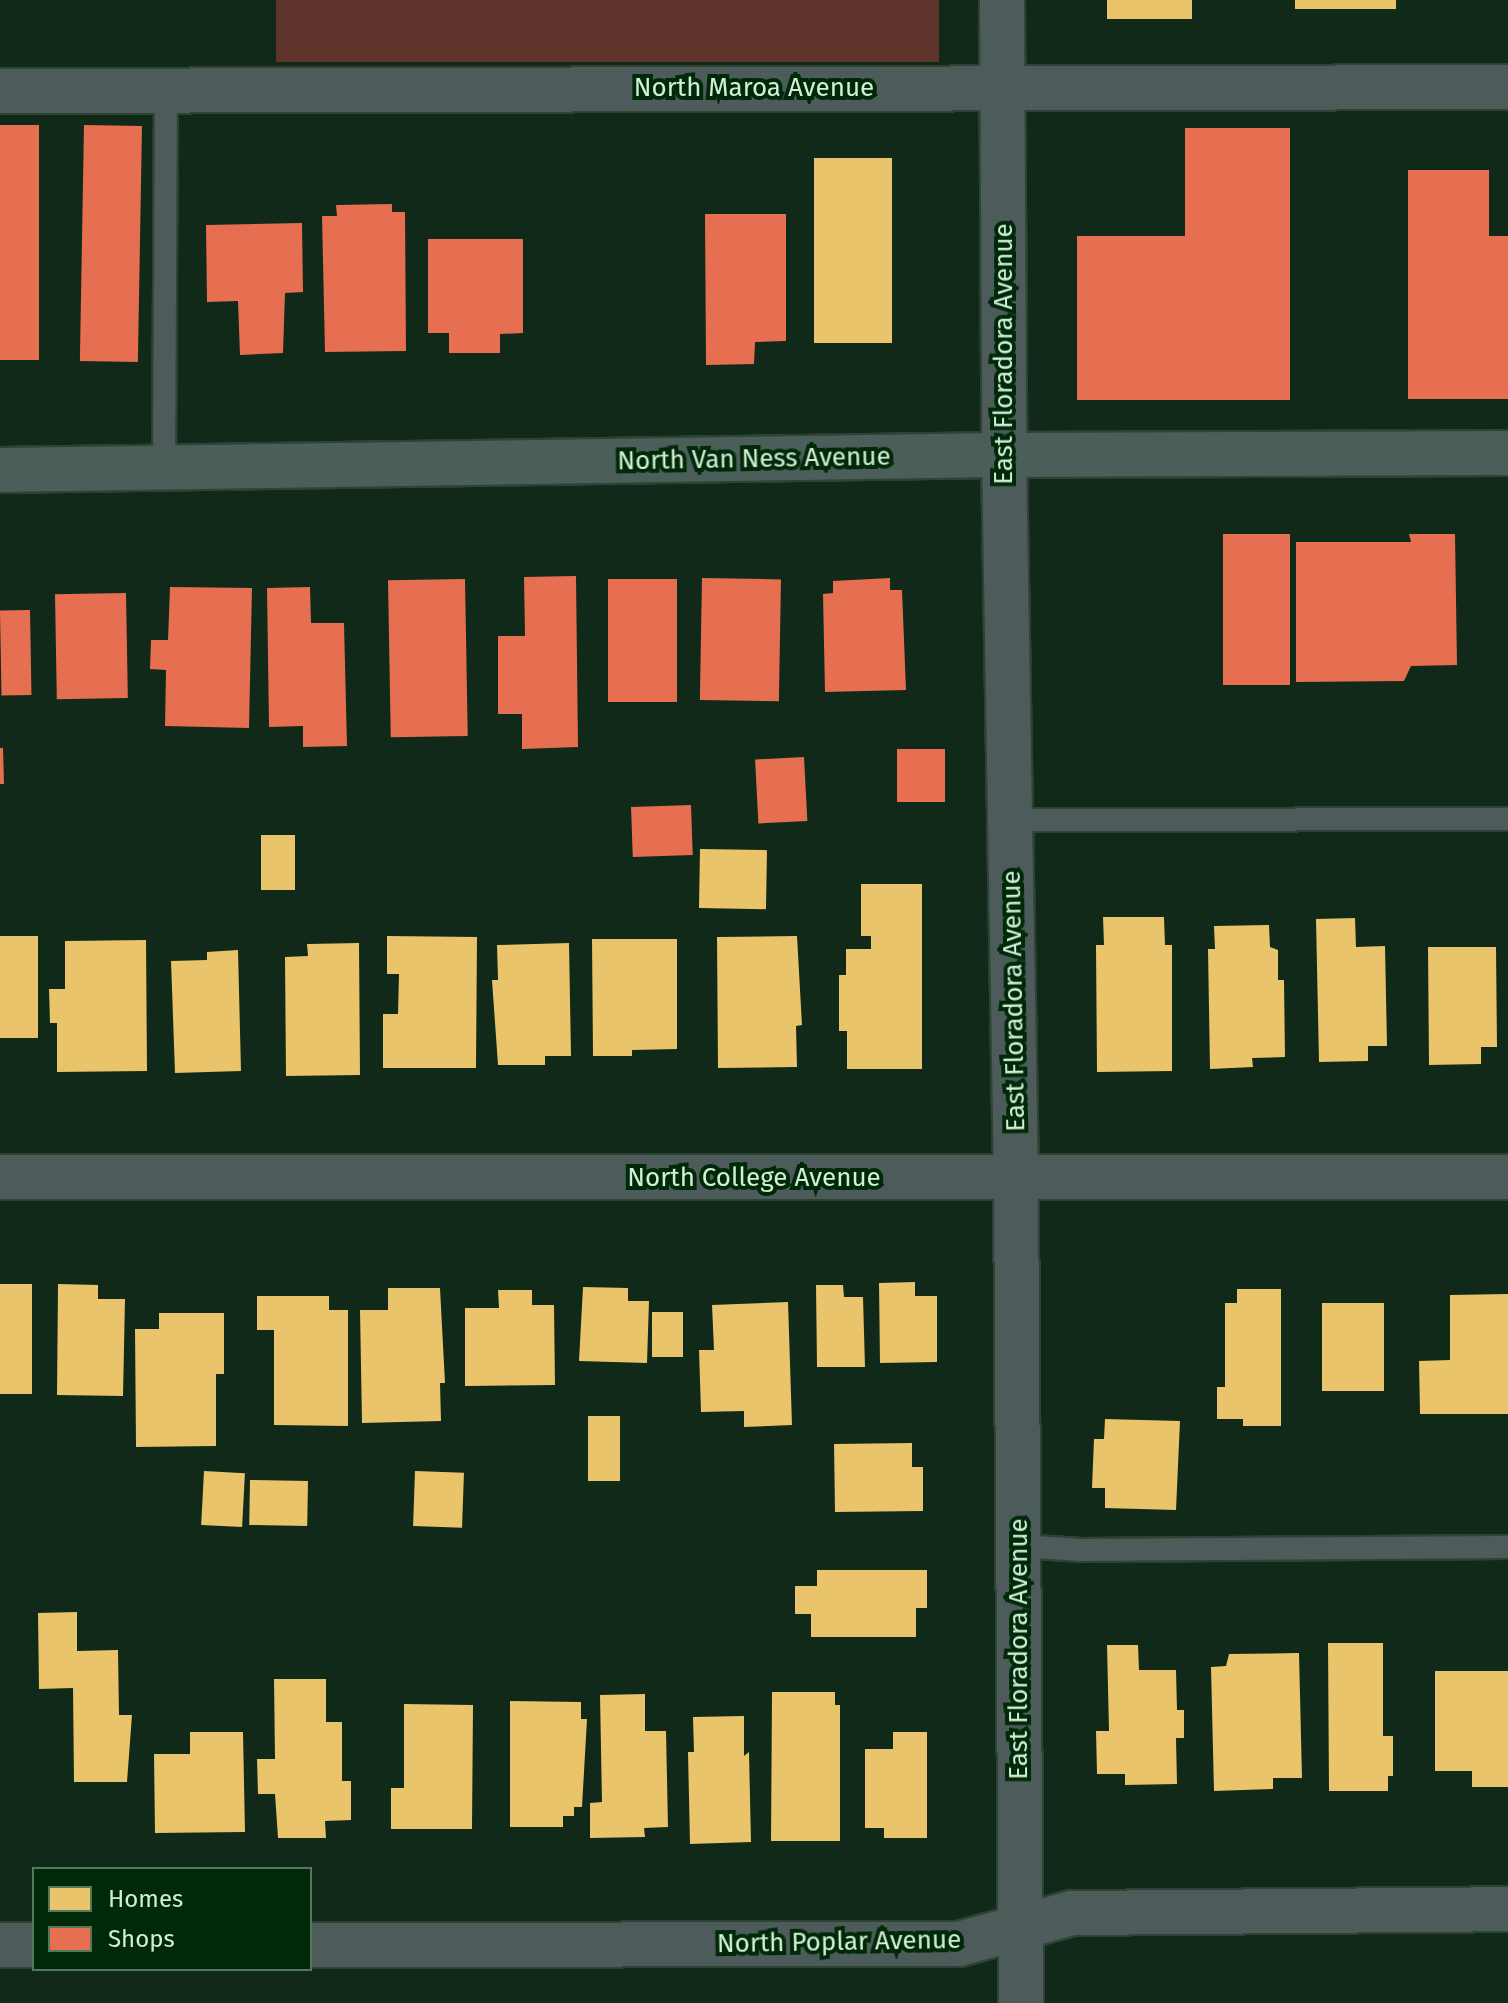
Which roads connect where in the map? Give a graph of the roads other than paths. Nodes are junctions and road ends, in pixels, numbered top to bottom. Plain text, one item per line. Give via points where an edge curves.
1 (1002, 0) edge
2 (1002, 87) junction
3 (1508, 87) edge
4 (166, 90) junction
5 (0, 91) edge
6 (1508, 453) edge
7 (1004, 455) junction
8 (164, 467) junction
9 (0, 470) edge
10 (1508, 819) edge
11 (1011, 820) junction
12 (0, 1177) edge
13 (1508, 1177) edge
14 (1016, 1178) junction
15 (1019, 1546) junction
16 (1508, 1547) edge
17 (1508, 1909) edge
18 (1020, 1928) junction
19 (0, 1945) edge
20 (32, 1945) edge
21 (312, 1945) edge
22 (1021, 2003) edge

1 - 2 street, East Floradora Avenue
2 - 3 street, North Maroa Avenue
2 - 4 street, North Maroa Avenue
2 - 7 street, East Floradora Avenue
4 - 5 street, North Maroa Avenue
4 - 8 lane
6 - 7 main road, North Van Ness Avenue
7 - 8 main road, North Van Ness Avenue
7 - 11 street, East Floradora Avenue
8 - 9 main road, North Van Ness Avenue
10 - 11 lane
11 - 14 street, East Floradora Avenue
12 - 14 street, North College Avenue
13 - 14 street, North College Avenue
14 - 15 street, East Floradora Avenue
15 - 16 lane
15 - 18 street, East Floradora Avenue
17 - 18 street, North Poplar Avenue via 1072,1913
18 - 21 street, North Poplar Avenue via 959,1944
18 - 22 street, East Floradora Avenue
19 - 20 street

